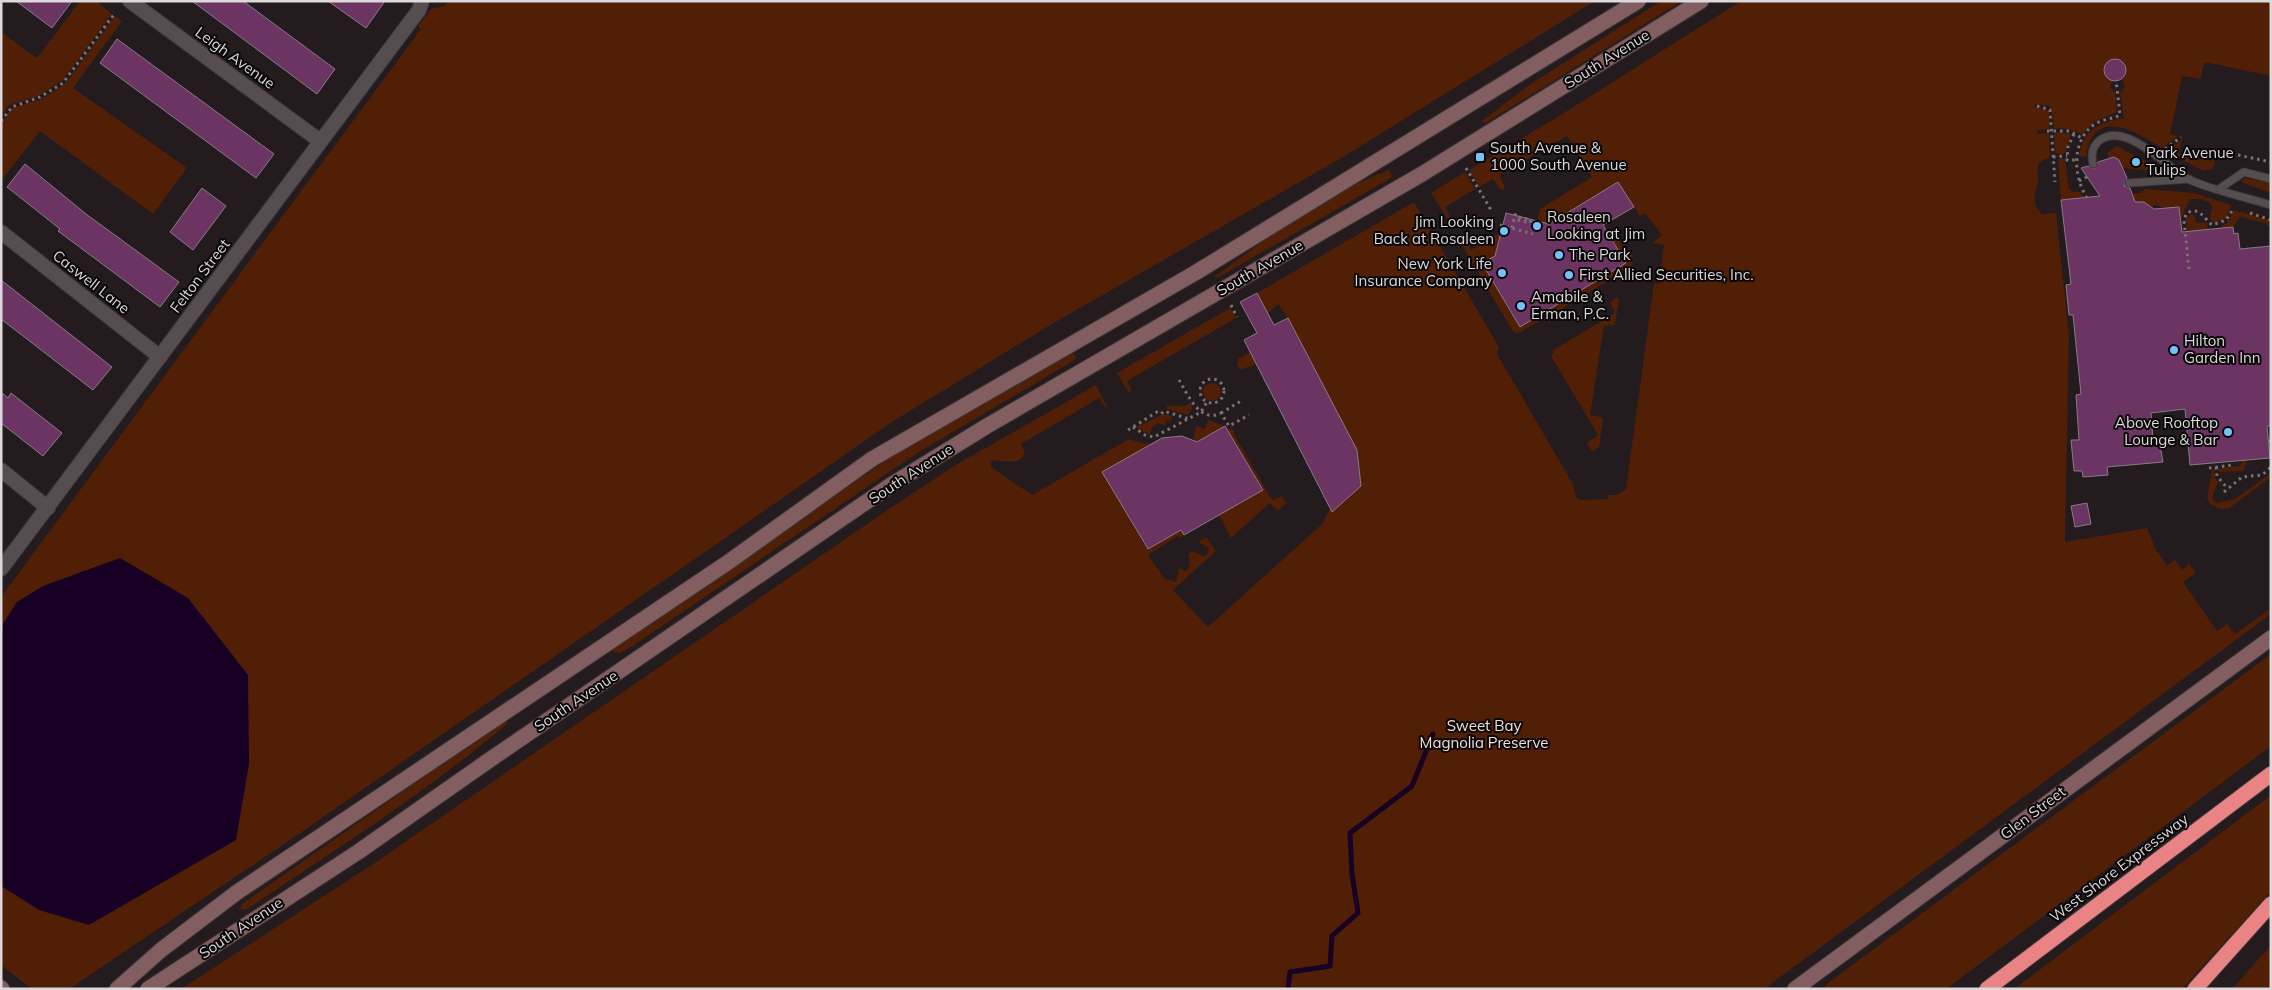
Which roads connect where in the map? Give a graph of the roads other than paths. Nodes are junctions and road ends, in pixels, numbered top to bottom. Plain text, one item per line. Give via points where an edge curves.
1 (130, 1) edge
2 (422, 1) edge
3 (1638, 1) edge
4 (1701, 1) edge
5 (320, 141) junction
6 (2093, 164) dead end
7 (2271, 179) edge
8 (2190, 180) junction
9 (2129, 183) dead end
10 (2219, 189) junction
11 (2271, 205) edge
12 (1, 232) edge
13 (160, 357) junction
14 (1, 470) edge
15 (48, 508) junction
16 (1, 569) edge
17 (2271, 638) edge
18 (2271, 774) edge
19 (2271, 904) edge
20 (117, 989) edge
21 (148, 989) edge
22 (1795, 989) edge
23 (1989, 989) edge
24 (2195, 989) edge

1 - 5 street, Leigh Avenue
2 - 5 street, Felton Street via 419,10
3 - 20 street, South Avenue via 1195,273 872,459 730,561 236,893 161,950
4 - 21 street, South Avenue via 1422,174 890,485 358,852
5 - 13 street, Felton Street
6 - 8 lane via 2093,151 2098,142 2108,136 2119,136 2139,144
7 - 10 lane via 2244,172
8 - 9 lane
8 - 10 lane
10 - 11 lane
12 - 13 street, Caswell Lane
13 - 15 street, Felton Street
14 - 15 street
15 - 16 street, Felton Street
17 - 22 street, Glen Street
18 - 23 highway, West Shore Expressway
19 - 24 highway

